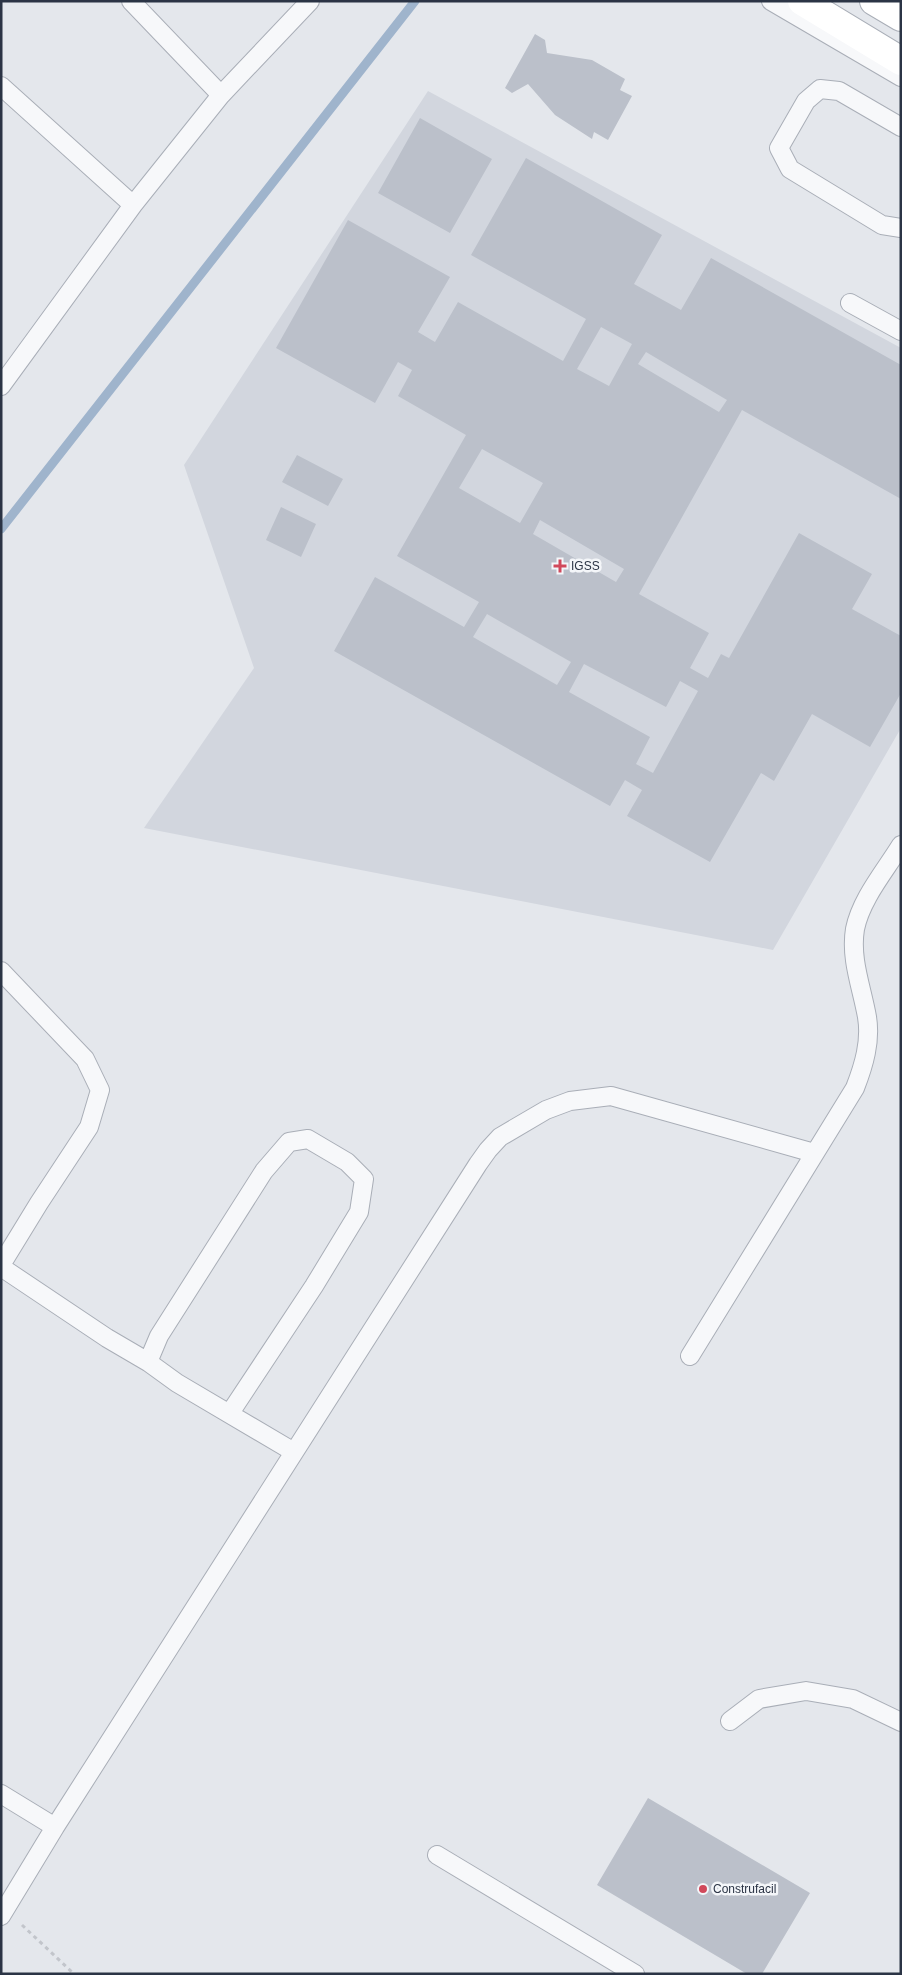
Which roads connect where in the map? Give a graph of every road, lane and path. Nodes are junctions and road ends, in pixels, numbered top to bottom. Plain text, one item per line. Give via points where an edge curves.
1 (131, 1) edge
2 (310, 1) edge
3 (771, 1) edge
4 (802, 1) edge
5 (874, 1) edge
6 (901, 17) edge
7 (901, 61) edge
8 (901, 78) edge
9 (1, 86) edge
10 (221, 95) junction
11 (901, 127) edge
12 (133, 205) junction
13 (901, 228) edge
14 (850, 303) dead end
15 (901, 332) edge
16 (1, 386) edge
17 (901, 845) edge
18 (1, 971) edge
19 (814, 1153) junction
20 (1, 1266) edge
21 (690, 1356) dead end
22 (148, 1362) junction
23 (230, 1413) junction
24 (294, 1452) junction
25 (730, 1720) dead end
26 (901, 1722) edge
27 (1, 1794) edge
28 (55, 1826) junction
29 (437, 1855) dead end
30 (4, 1912) edge
31 (74, 1974) edge
32 (634, 1974) edge

1 - 10 lane
2 - 10 lane
3 - 8 lane
4 - 7 main road
5 - 6 main road
9 - 12 lane
10 - 12 lane
11 - 13 lane via 839,92 820,90 806,101 779,148 790,169 882,225
12 - 16 lane
14 - 15 lane
17 - 19 lane via 862,909 856,928 856,965 867,1018 862,1071 855,1088
18 - 20 lane via 85,1059 100,1090 90,1127
19 - 21 lane
19 - 24 lane via 611,1096 570,1101 515,1127 500,1137 478,1164
20 - 22 lane
22 - 23 lane via 177,1383
22 - 23 lane via 159,1336 264,1171 289,1142 308,1139 347,1162 364,1179 359,1212
23 - 24 lane
24 - 28 lane
25 - 26 lane via 759,1699 806,1691 853,1700
27 - 28 lane
28 - 30 lane
29 - 32 lane
30 - 31 path

